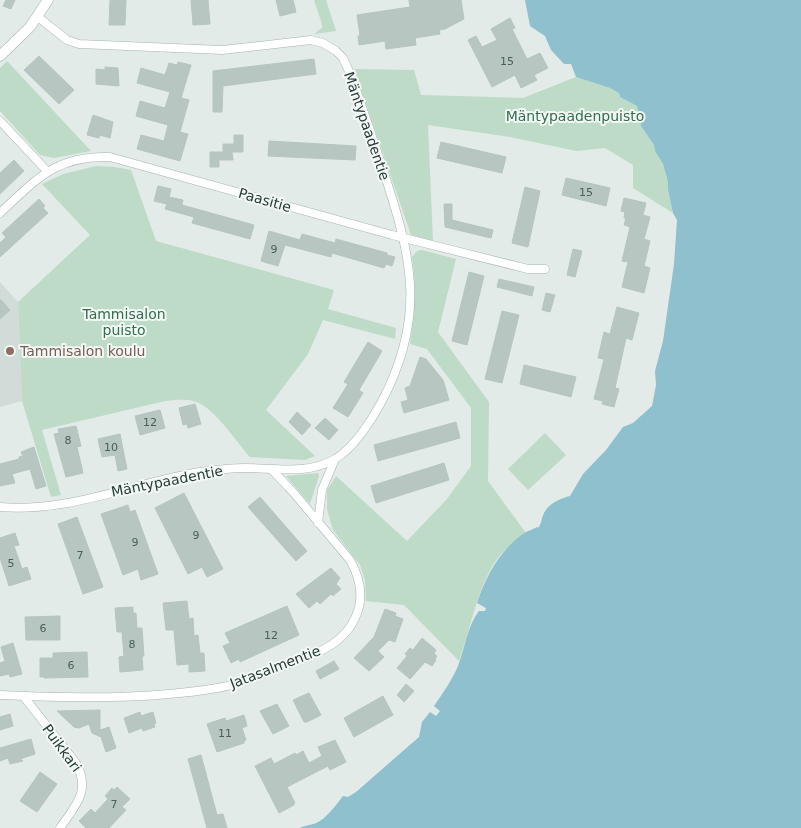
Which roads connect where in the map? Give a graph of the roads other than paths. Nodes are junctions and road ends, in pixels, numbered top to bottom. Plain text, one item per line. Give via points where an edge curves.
1 (48, 0) edge
2 (38, 17) junction
3 (0, 56) edge
4 (0, 121) edge
5 (47, 172) junction
6 (0, 213) edge
7 (404, 238) junction
8 (545, 269) dead end
9 (335, 459) junction
10 (271, 469) junction
11 (0, 507) edge
12 (318, 523) junction
13 (0, 695) edge
14 (24, 697) junction
15 (60, 828) edge

1 - 2 street
2 - 3 street
2 - 7 street, Mäntypaadentie via 67,40 84,45 222,50 311,40 329,45 343,58 352,78
4 - 5 street
5 - 6 street, Paasitie
5 - 7 street, Paasitie via 82,158 123,160
7 - 8 street, Paasitie via 528,269
7 - 9 street, Mäntypaadentie via 411,293 407,335 399,363 366,426
9 - 10 street, Mäntypaadentie via 315,468
9 - 12 street, Mäntypaadentie via 322,490
10 - 11 street, Mäntypaadentie via 227,468 57,505
10 - 12 street, Jatasalmentie
12 - 14 street, Jatasalmentie via 350,560 360,585 361,597 354,622 335,643 258,676 218,688 126,696
13 - 14 street, Jatasalmentie
14 - 15 street, Puikkari via 82,774 80,798

